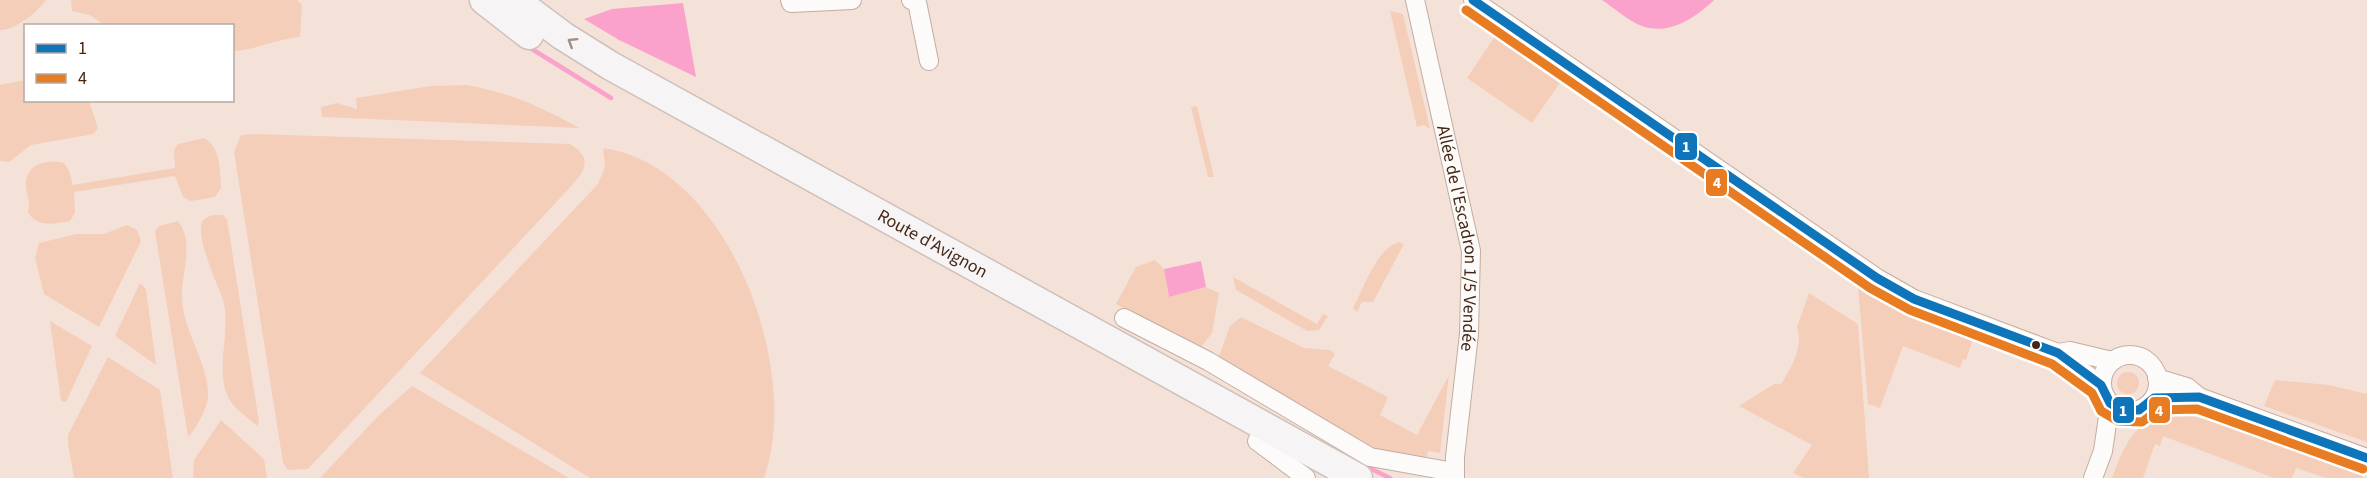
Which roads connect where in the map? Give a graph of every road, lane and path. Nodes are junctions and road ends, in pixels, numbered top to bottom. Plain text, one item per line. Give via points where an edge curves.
1 (484, 0) edge
2 (515, 0) edge
3 (790, 0) edge
4 (852, 0) edge
5 (911, 0) edge
6 (1415, 0) edge
7 (1473, 0) edge
8 (929, 62) dead end
9 (1124, 318) dead end
10 (2058, 353) junction
11 (2112, 361) junction
12 (2157, 378) junction
13 (2101, 385) junction
14 (2199, 397) junction
15 (2154, 398) junction
16 (2110, 403) junction
17 (2129, 411) junction
18 (1257, 441) junction
19 (2103, 452) junction
20 (2367, 458) edge
21 (1455, 475) edge
22 (1306, 478) edge
23 (1325, 478) edge
24 (1358, 478) edge
25 (2093, 478) edge

1 - 18 main road, Route d'Avignon via 560,58
24 -> 2 main road, Route d'Avignon via 620,72 562,36
3 - 4 street
5 - 8 street via 917,2
6 - 21 street, Allée de l'Escadron 1/5 Vendée via 1471,251 1469,334
7 - 10 street via 1886,283 1914,299
9 - 21 street via 1208,361 1370,457
10 - 11 street via 2070,351
10 - 13 street
11 - 12 street via 2136,355 2150,363
11 - 13 street
12 - 14 street via 2187,387
12 - 15 street
13 - 16 street
14 - 15 street
14 - 20 street
15 - 17 street via 2139,410
16 - 17 street
16 - 19 street
17 - 19 street
18 - 22 street
18 - 23 main road, Route d'Avignon
19 - 25 street

